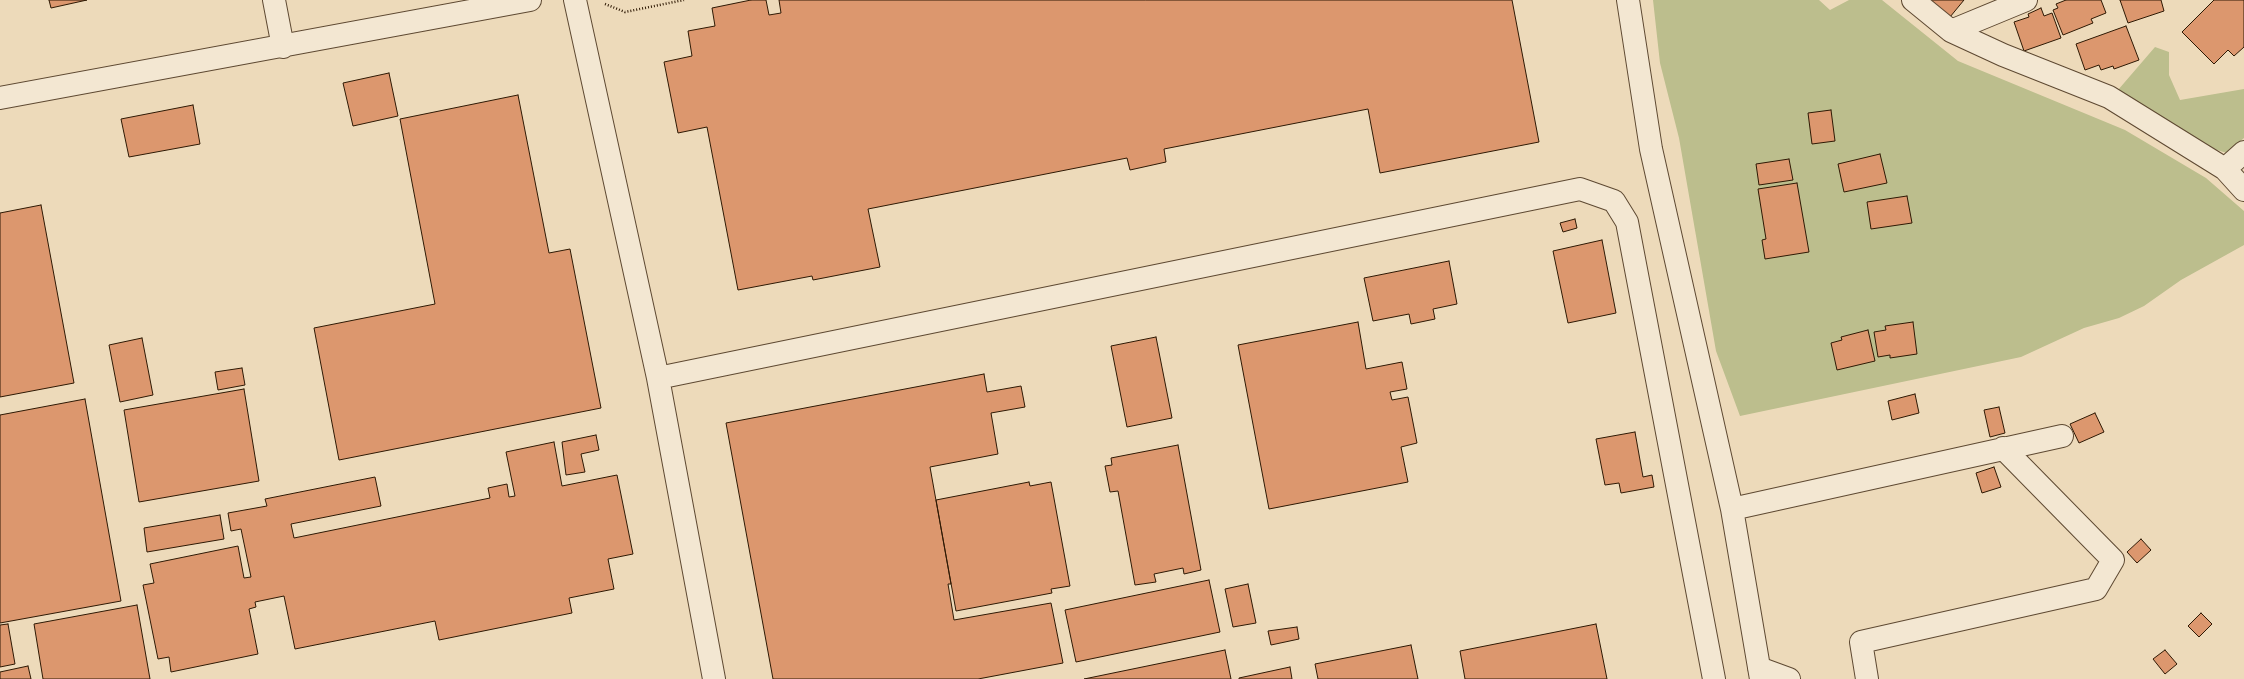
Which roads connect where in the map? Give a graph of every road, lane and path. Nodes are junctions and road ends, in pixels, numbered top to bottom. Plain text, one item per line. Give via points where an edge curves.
1 (274, 0) edge
2 (530, 0) edge
3 (575, 0) edge
4 (684, 0) edge
5 (1628, 0) edge
6 (1914, 0) edge
7 (2026, 0) edge
8 (602, 3) dead end
9 (1951, 31) junction
10 (282, 47) junction
11 (0, 98) edge
12 (2244, 152) edge
13 (2225, 169) junction
14 (2244, 190) edge
15 (658, 378) junction
16 (2062, 436) dead end
17 (2003, 448) junction
18 (1732, 509) junction
19 (1760, 674) edge
20 (714, 679) edge
21 (1714, 679) edge
22 (1789, 679) edge
23 (1867, 679) edge

1 - 10 street
2 - 10 street
3 - 15 street
4 - 8 path via 625,12
5 - 18 street via 1651,149
6 - 9 street
7 - 9 street
9 - 13 street via 2109,97
10 - 11 street
12 - 13 street
13 - 14 street
15 - 20 street
15 - 21 street via 1580,189 1614,201 1627,222
16 - 17 street
17 - 18 street
17 - 23 street via 2113,560 2096,589 1861,642
18 - 19 street
19 - 22 street

